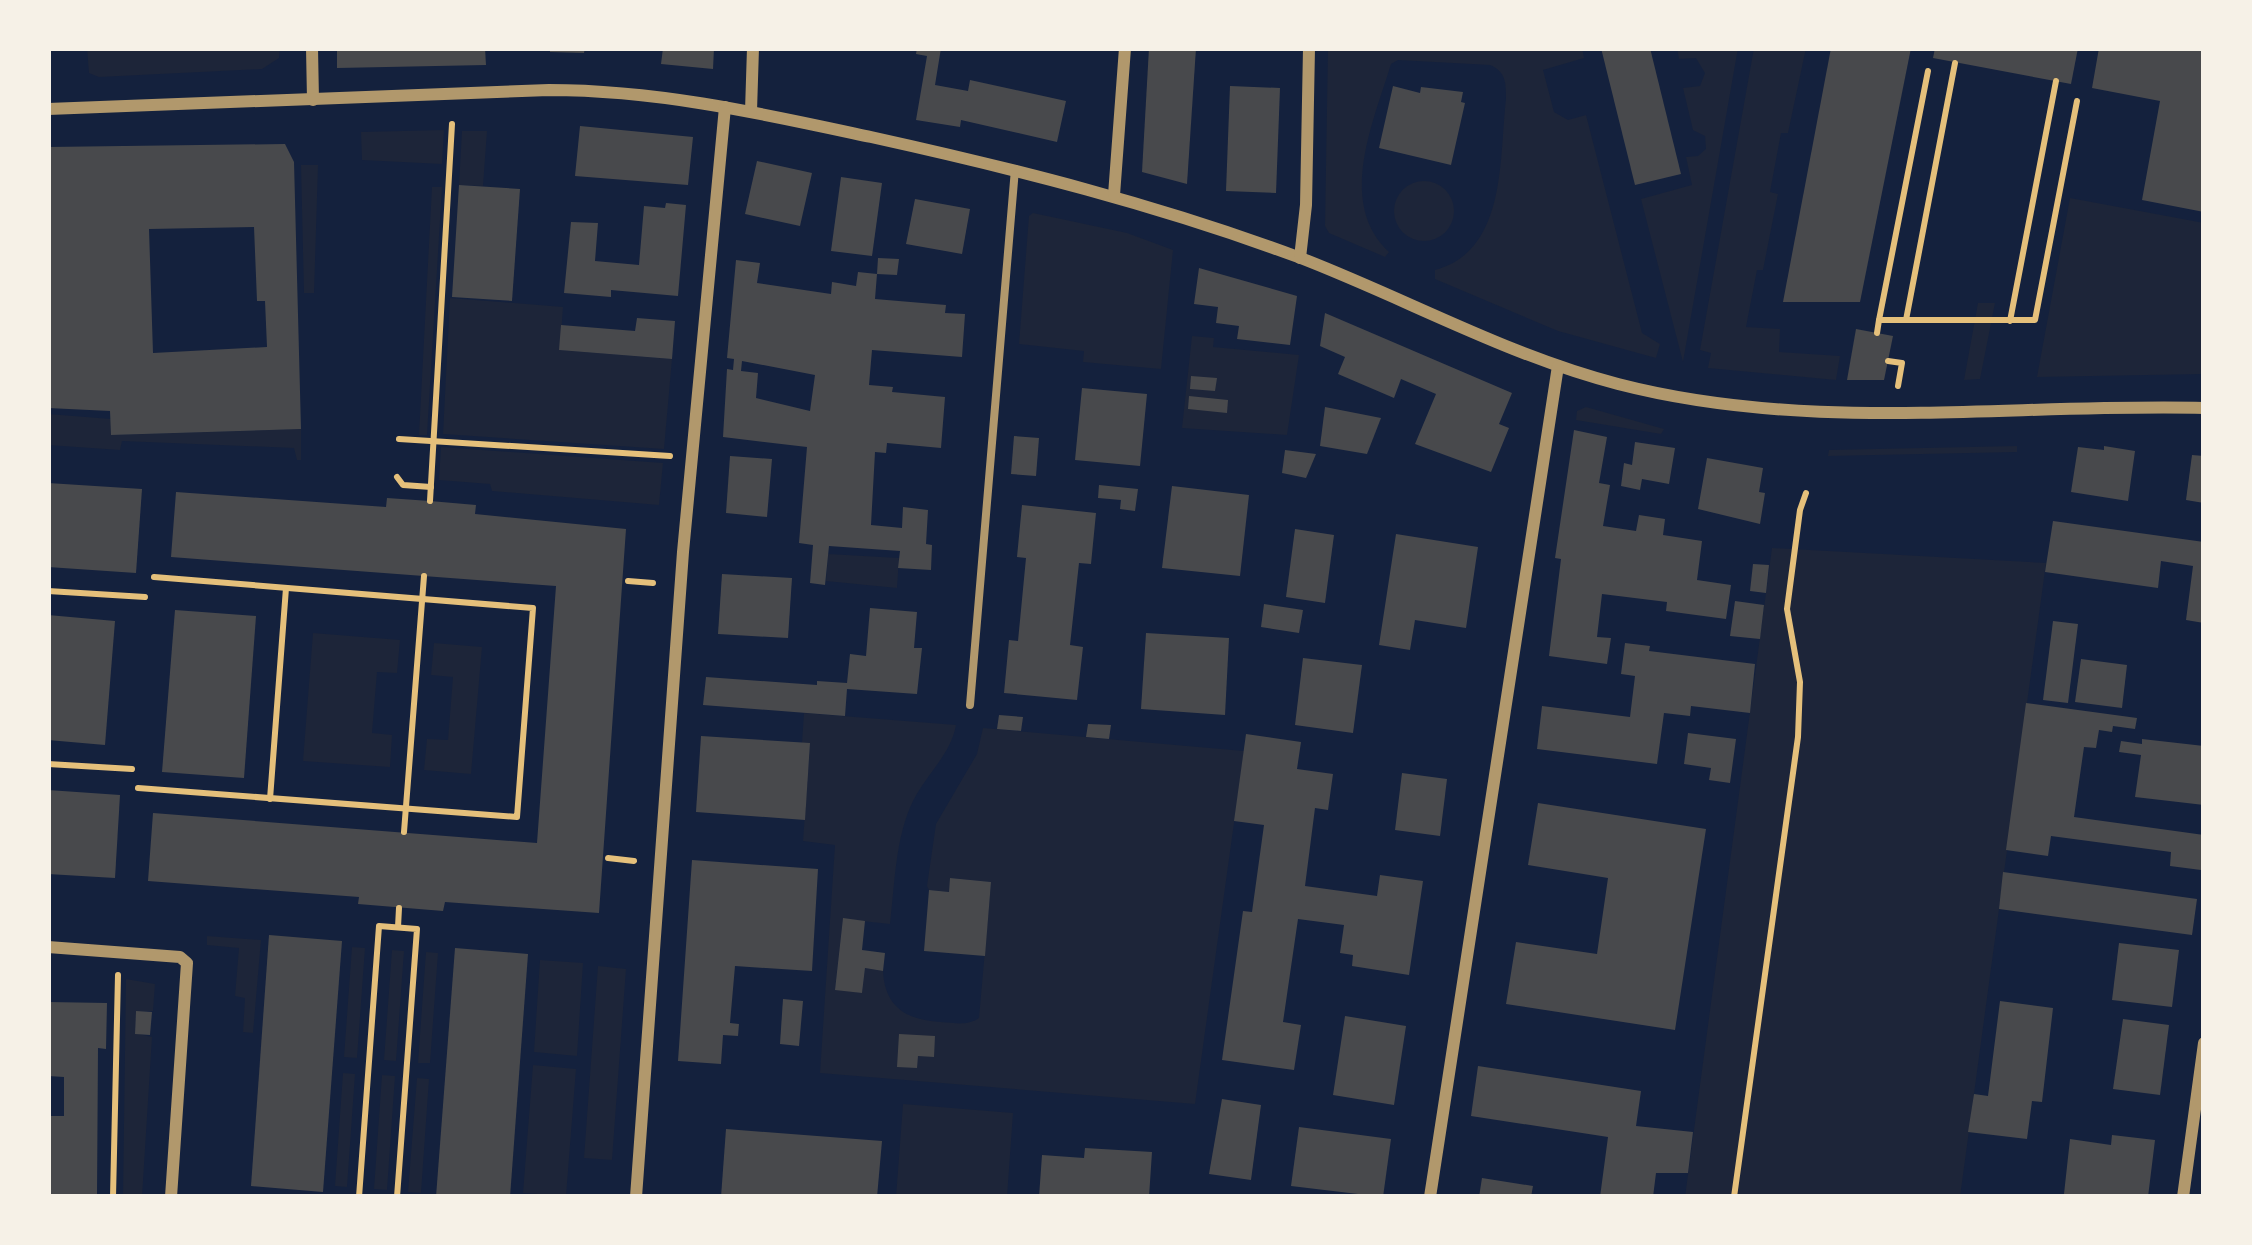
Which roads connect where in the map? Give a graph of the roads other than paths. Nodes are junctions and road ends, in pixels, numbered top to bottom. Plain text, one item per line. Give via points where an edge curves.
1 (313, 48) edge
2 (753, 48) edge
3 (1125, 48) edge
4 (1309, 48) edge
5 (313, 100) junction
6 (725, 107) junction
7 (48, 110) edge
8 (751, 111) junction
9 (1015, 169) junction
10 (1114, 195) junction
11 (1300, 258) junction
12 (1558, 366) junction
13 (2204, 408) edge
14 (970, 705) dead end
15 (48, 947) edge
16 (2204, 1043) edge
17 (171, 1197) edge
18 (636, 1197) edge
19 (1430, 1197) edge
20 (2183, 1197) edge

1 - 5 street
2 - 8 street
3 - 10 street
4 - 11 street
5 - 6 street via 575,90
5 - 7 street
6 - 8 street
6 - 18 street
8 - 9 street
9 - 10 street
9 - 14 lane
10 - 11 street
11 - 12 street
12 - 13 street via 1688,399 1791,413
12 - 19 street
15 - 17 street via 187,962
16 - 20 street

